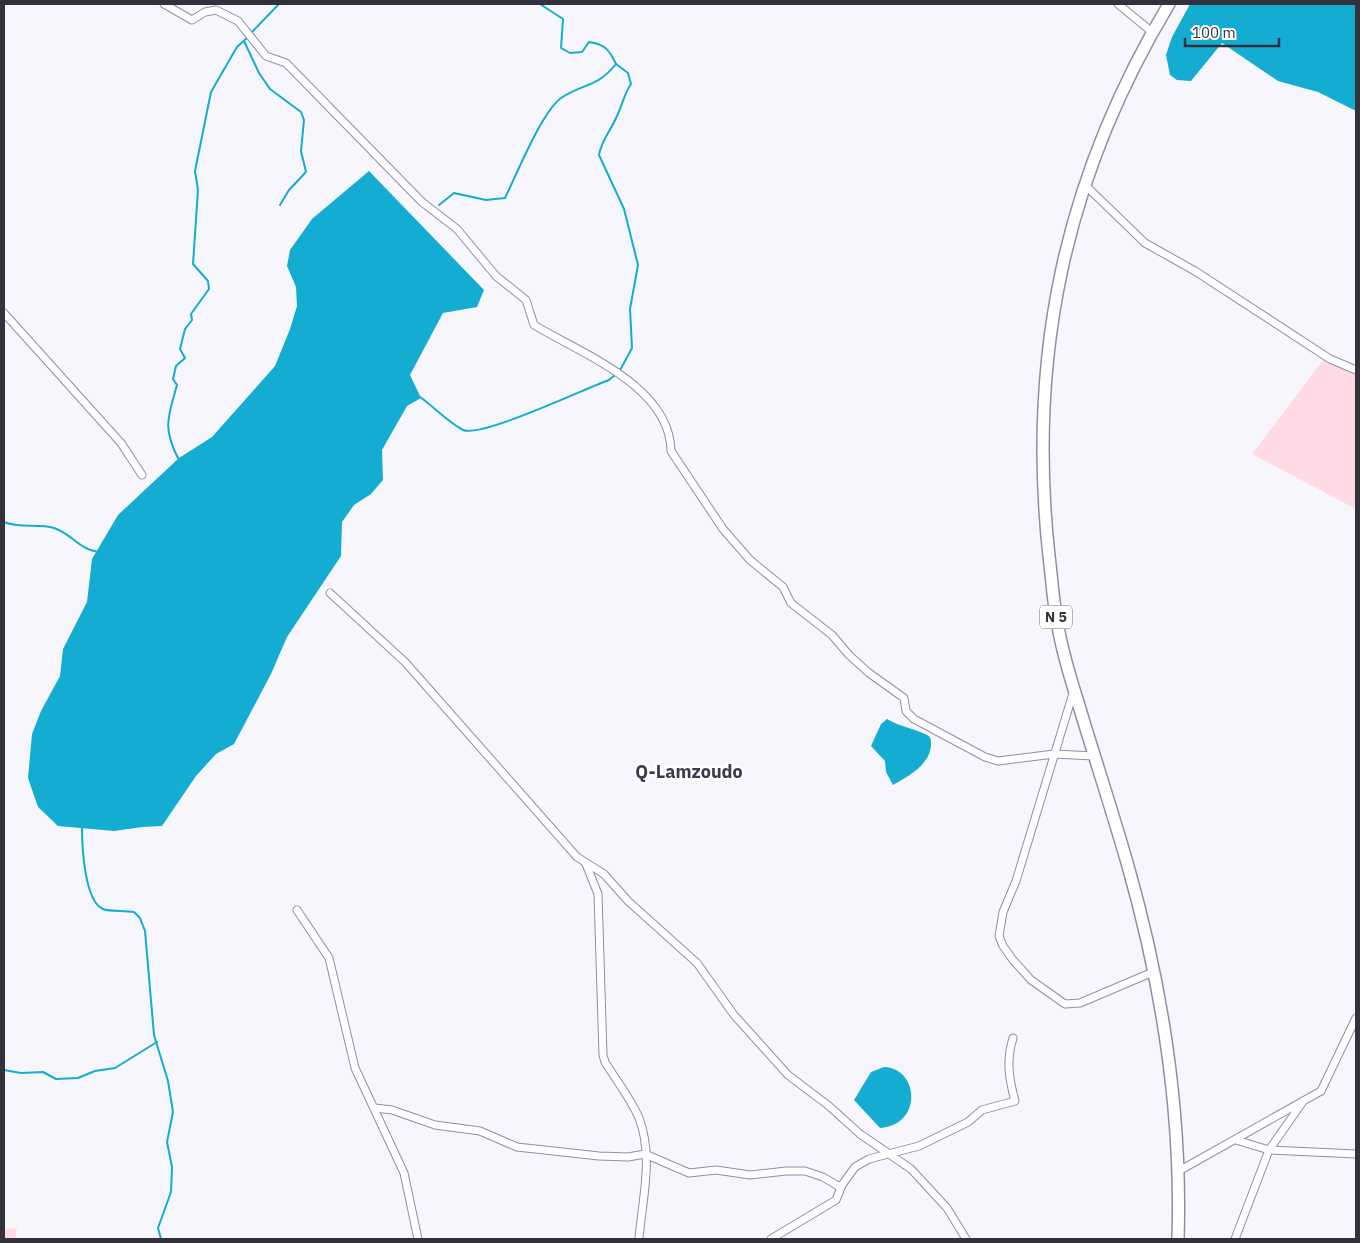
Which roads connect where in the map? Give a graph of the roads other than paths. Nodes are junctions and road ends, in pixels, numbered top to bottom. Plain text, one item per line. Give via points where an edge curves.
1 (164, 4) edge
2 (1118, 4) edge
3 (1169, 4) edge
4 (1152, 32) junction
5 (1086, 185) junction
6 (4, 313) edge
7 (1356, 370) edge
8 (142, 474) dead end
9 (330, 593) dead end
10 (1074, 690) junction
11 (1054, 754) junction
12 (1094, 756) junction
13 (585, 864) junction
14 (297, 910) dead end
15 (1154, 972) junction
16 (1356, 1018) edge
17 (1013, 1038) dead end
18 (1304, 1101) junction
19 (375, 1108) junction
20 (1236, 1140) junction
21 (1269, 1150) junction
22 (646, 1154) junction
23 (888, 1154) junction
24 (1356, 1154) edge
25 (1178, 1172) junction
26 (842, 1185) junction
27 (418, 1239) edge
28 (638, 1239) edge
29 (771, 1239) edge
30 (966, 1239) edge
31 (1178, 1239) edge
32 (1234, 1239) edge

1 - 11 street via 192,20 216,10 238,21 266,56 286,63 422,202 456,229 496,276 526,300 534,325 618,372 651,400 671,438 672,451 723,529 750,560 783,586 790,603 832,636 869,673 904,698 906,711 914,719 956,744 998,761
2 - 4 street
3 - 4 highway, N 5
4 - 5 highway, N 5 via 1109,122
5 - 7 street via 1145,243 1195,271 1330,359
5 - 10 highway, N 5 via 1055,293 1042,418 1044,500 1053,588 1058,626
6 - 8 street via 121,443
9 - 13 street via 405,662
10 - 11 street
10 - 12 highway, N 5
11 - 12 street
11 - 15 street via 1016,881 1003,912 999,936 1003,946 1032,980 1065,1004 1080,1003
12 - 15 highway, N 5 via 1128,868
13 - 22 street via 598,894 603,1055 638,1116
13 - 23 street via 604,874 628,901 704,970 712,987 734,1015 788,1075
14 - 19 street via 329,958 355,1068
15 - 25 highway, N 5 via 1174,1103
16 - 18 street via 1321,1091
17 - 23 street via 1008,1053 1008,1075 1015,1101 982,1110 968,1122 919,1146
18 - 20 street
18 - 21 street
19 - 22 street via 392,1110 435,1125 480,1130 517,1147 599,1156
19 - 27 street via 389,1146 404,1172
20 - 21 street
20 - 25 street
21 - 24 street
21 - 32 street
22 - 26 street via 690,1173 716,1170 750,1175 804,1171
22 - 28 street via 645,1199
23 - 26 street via 855,1167
23 - 30 street via 911,1169 947,1208
25 - 31 highway, N 5
26 - 29 street via 836,1200

